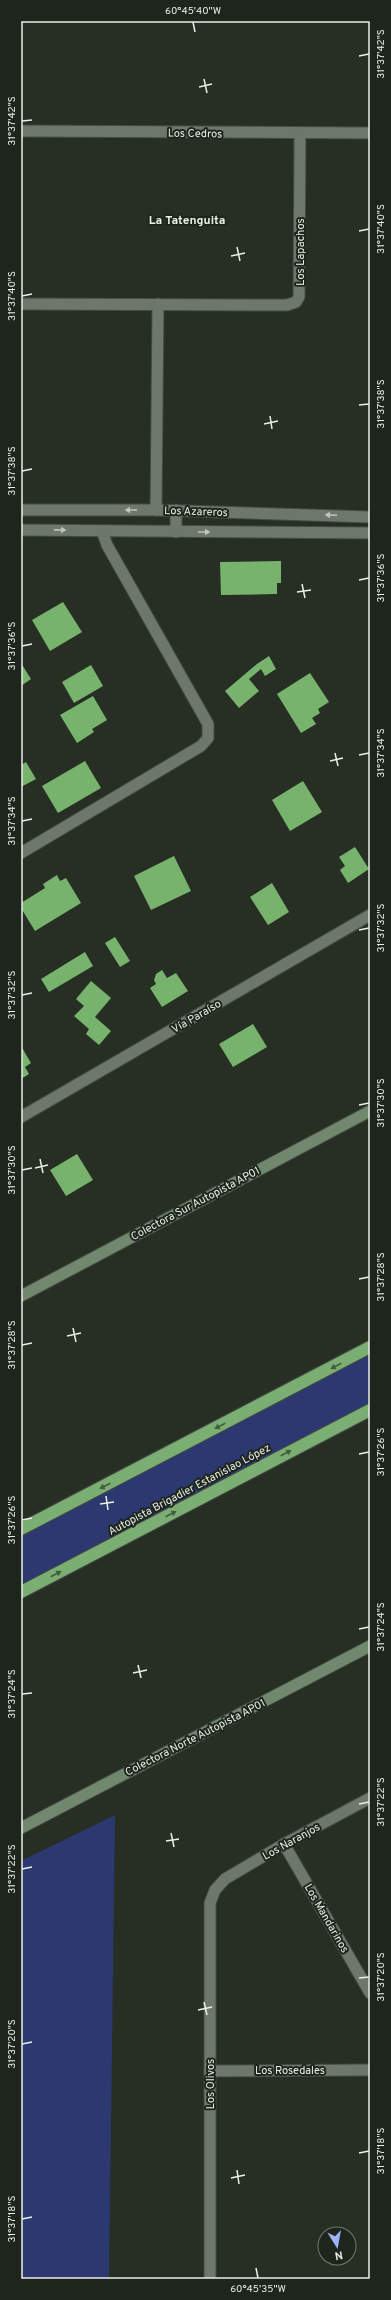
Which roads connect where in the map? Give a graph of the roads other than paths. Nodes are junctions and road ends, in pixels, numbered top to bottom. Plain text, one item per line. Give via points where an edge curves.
1 (21, 131) edge
2 (370, 133) edge
3 (300, 134) junction
4 (21, 304) edge
5 (158, 304) junction
6 (21, 510) edge
7 (156, 510) junction
8 (176, 510) junction
9 (370, 516) edge
10 (21, 530) edge
11 (102, 531) junction
12 (176, 532) junction
13 (370, 533) edge
14 (21, 853) edge
15 (370, 915) edge
16 (370, 1111) edge
17 (21, 1117) edge
18 (21, 1296) edge
19 (370, 1347) edge
20 (370, 1410) edge
21 (21, 1529) edge
22 (21, 1592) edge
23 (370, 1646) edge
24 (370, 1798) edge
25 (21, 1828) edge
26 (284, 1844) junction
27 (215, 1890) joint
28 (370, 1993) edge
29 (370, 2070) edge
30 (210, 2071) junction
31 (210, 2279) edge

1 - 3 street, Los Cedros
2 - 3 street, Los Cedros
3 - 5 street, Los Lapachos via 299,297 296,302 287,305
4 - 5 street, Los Lapachos
5 - 7 street
7 -> 6 street, Los Azareros
7 - 8 street, Los Azareros
9 -> 8 street, Los Azareros
8 - 12 street
10 -> 11 street, Los Azareros
11 - 12 street, Los Azareros
11 - 14 street via 107,545 208,724 208,738 201,746
12 -> 13 street, Los Azareros
15 - 17 street, Vía Paraíso
16 - 18 main road, Colectora Sur Autopista AP01
19 -> 21 highway
22 -> 20 highway, Autopista Brigadier Estanislao López
23 - 25 main road, Colectora Norte Autopista AP01
24 - 26 street, Los Naranjos
26 - 27 street, Los Naranjos via 224,1879
26 - 28 street, Los Mandarinos
27 - 30 street, Los Olivos via 210,1904
29 - 30 street, Los Rosedales
30 - 31 street, Los Olivos

